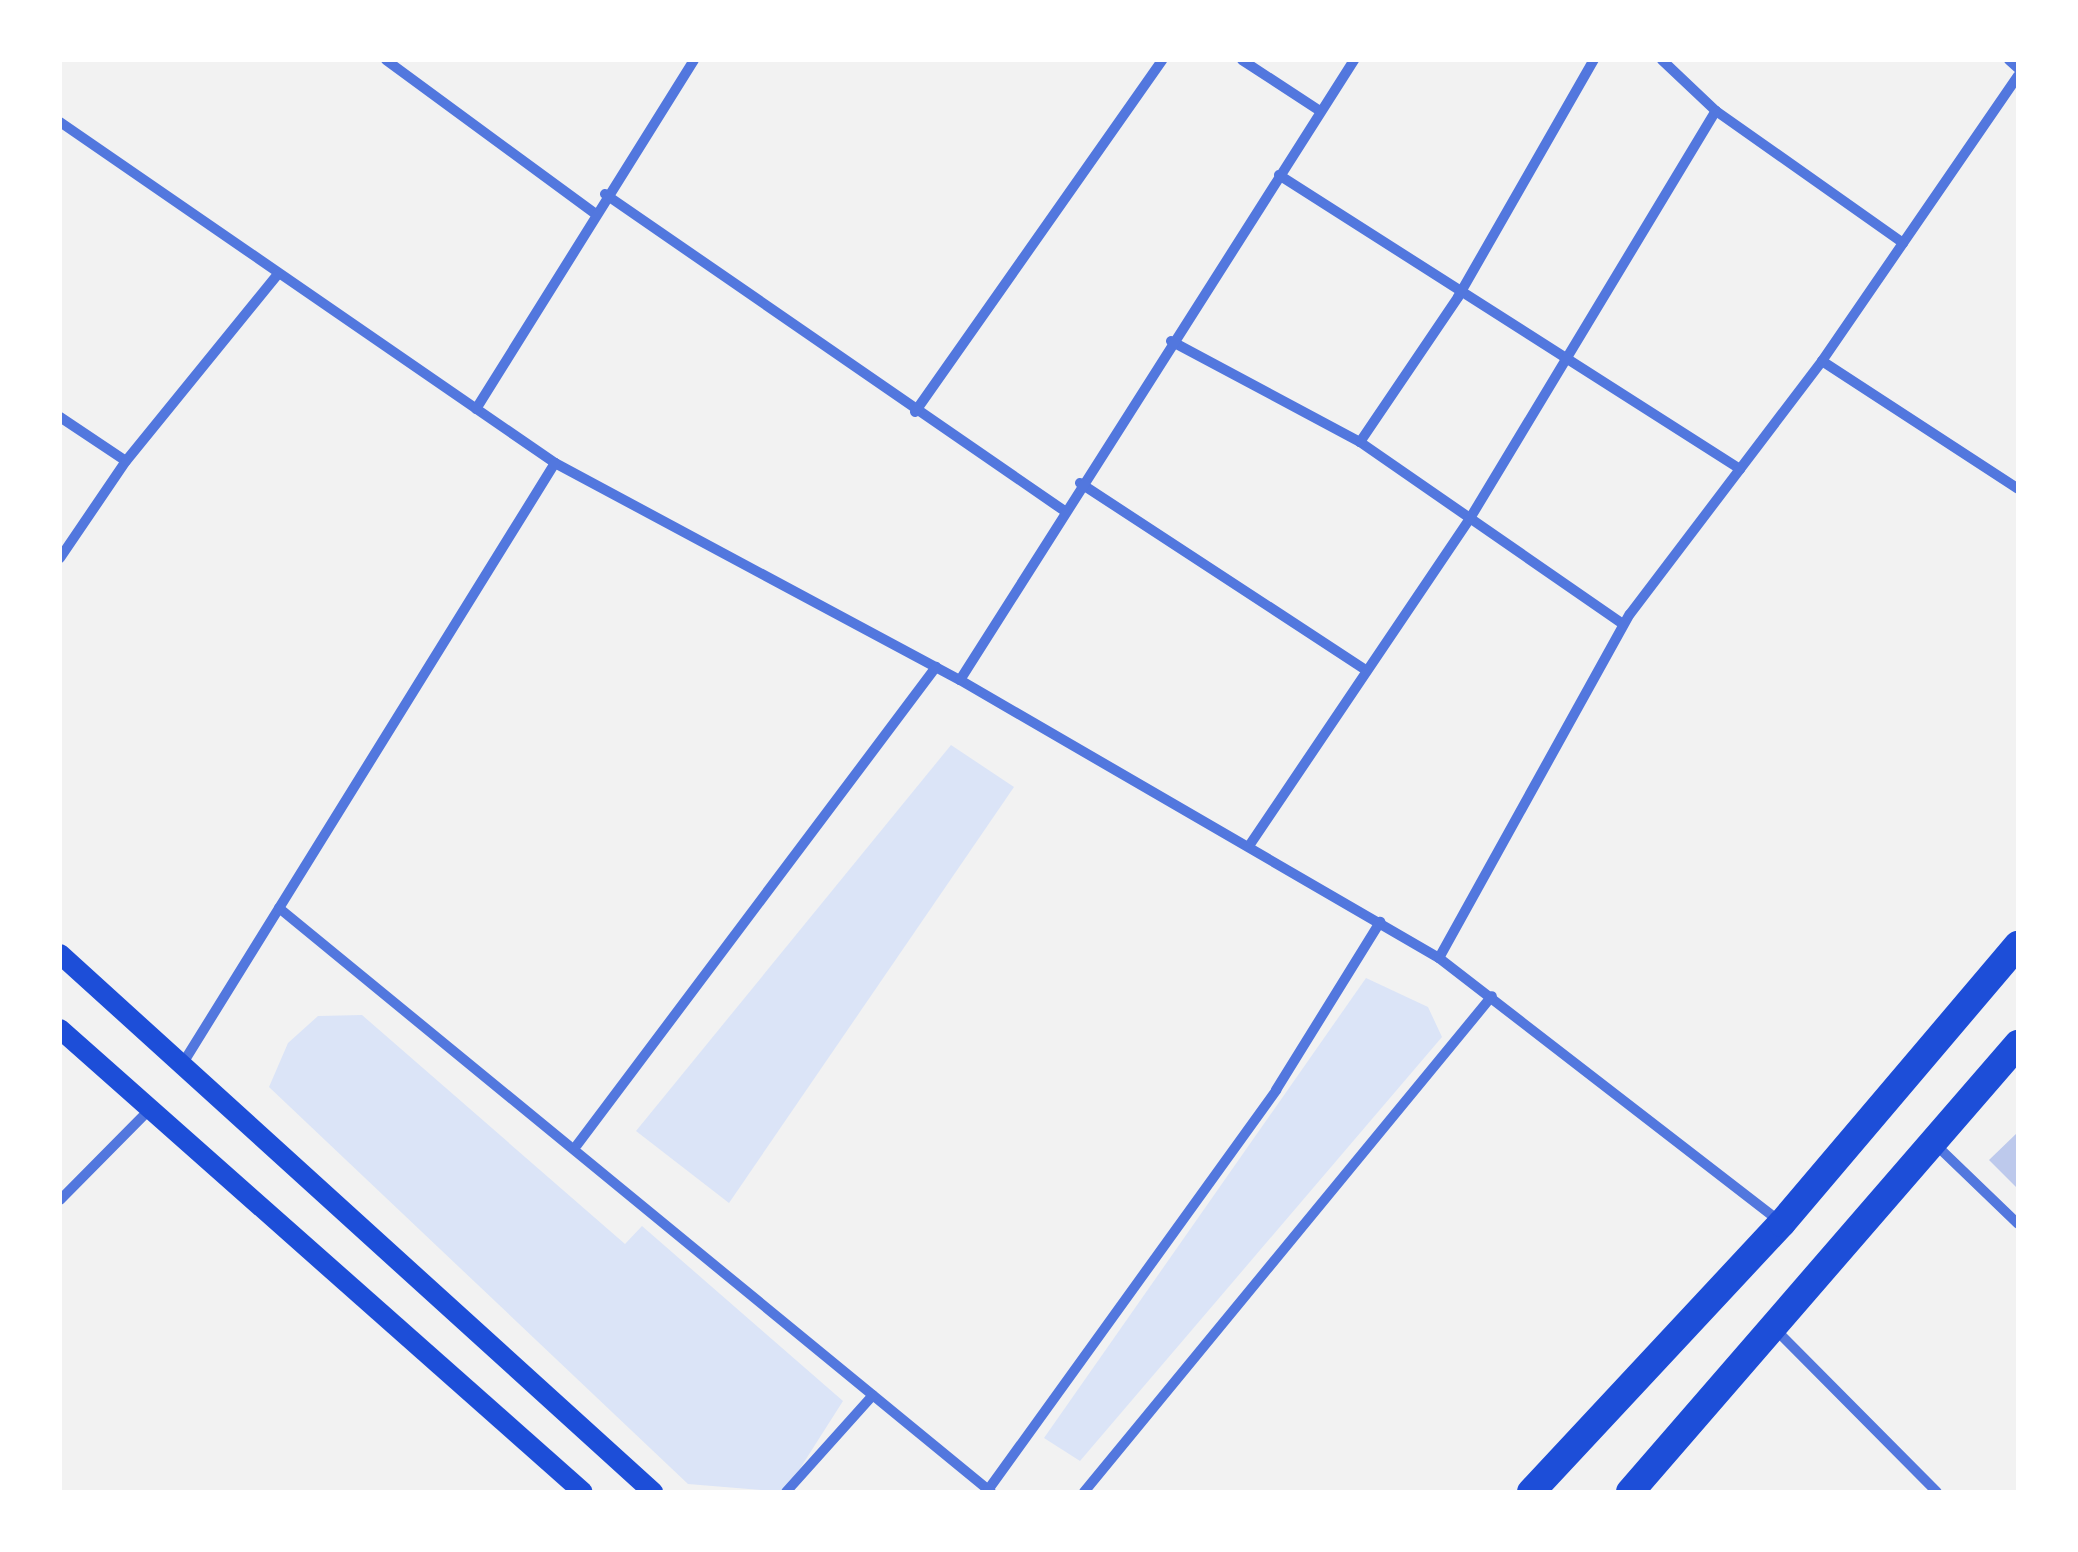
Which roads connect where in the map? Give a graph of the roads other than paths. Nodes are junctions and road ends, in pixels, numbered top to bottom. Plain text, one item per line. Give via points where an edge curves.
1 (386, 60) edge
2 (694, 60) edge
3 (1162, 60) edge
4 (1242, 60) edge
5 (1354, 60) edge
6 (1594, 60) edge
7 (1662, 60) edge
8 (2009, 60) edge
9 (401, 64) edge
10 (2018, 68) edge
11 (2018, 76) edge
12 (1320, 111) junction
13 (1716, 111) junction
14 (60, 122) edge
15 (1279, 174) junction
16 (605, 194) junction
17 (593, 212) junction
18 (1903, 243) junction
19 (278, 274) junction
20 (1458, 297) junction
21 (1171, 342) junction
22 (1565, 360) junction
23 (1822, 360) junction
24 (476, 409) junction
25 (915, 412) junction
26 (60, 417) edge
27 (1360, 442) junction
28 (126, 461) junction
29 (555, 462) junction
30 (1740, 469) junction
31 (1080, 483) junction
32 (2018, 489) edge
33 (1063, 510) junction
34 (1468, 520) junction
35 (60, 558) edge
36 (1623, 624) junction
37 (936, 667) junction
38 (1363, 668) junction
39 (960, 680) junction
40 (1251, 843) junction
41 (279, 908) junction
42 (1380, 922) junction
43 (2018, 945) edge
44 (60, 954) edge
45 (1439, 958) junction
46 (1492, 996) junction
47 (60, 1029) edge
48 (2018, 1044) edge
49 (182, 1063) junction
50 (150, 1109) junction
51 (1934, 1143) junction
52 (577, 1145) junction
53 (60, 1200) edge
54 (1782, 1223) junction
55 (2018, 1224) edge
56 (1772, 1325) junction
57 (873, 1395) junction
58 (1641, 1488) edge
59 (989, 1491) edge
60 (583, 1492) edge
61 (653, 1492) edge
62 (786, 1492) edge
63 (1084, 1492) edge
64 (1531, 1492) edge
65 (1937, 1492) edge

1 - 9 street
2 - 16 street
3 - 25 street
4 - 12 street
5 - 12 street
6 - 20 street
7 - 13 street
8 - 10 street
9 - 17 street
11 - 18 street
12 - 15 street
13 - 18 street
13 - 22 street
14 - 19 street
15 - 20 street
15 - 21 street
16 - 17 street
16 - 25 street
17 - 24 street
18 - 23 street
19 - 24 street
19 - 28 street
20 - 22 street
20 - 27 street
21 - 27 street
21 - 31 street
22 - 30 street
22 - 34 street
23 - 30 street
23 - 32 street
24 - 29 street
25 - 33 street
26 - 28 street
27 - 34 street
28 - 35 street
29 - 37 street
29 - 41 street
30 - 36 street
31 - 33 street
31 - 38 street
33 - 39 street
34 - 36 street
34 - 38 street
36 - 45 street
37 - 39 street
37 - 52 street
38 - 40 street
39 - 40 street
40 - 42 street
41 - 49 street
41 - 52 street
42 - 45 street
42 - 59 street via 1276,1090
43 - 54 highway
44 - 49 main road
45 - 46 street
46 - 54 street
46 - 63 street
47 - 50 main road
48 - 51 highway
49 - 61 main road
50 - 53 street
50 - 60 main road
51 - 55 street
51 - 56 highway
52 - 57 street
54 - 64 highway
56 - 58 highway
56 - 65 street
57 - 59 street
57 - 62 street

